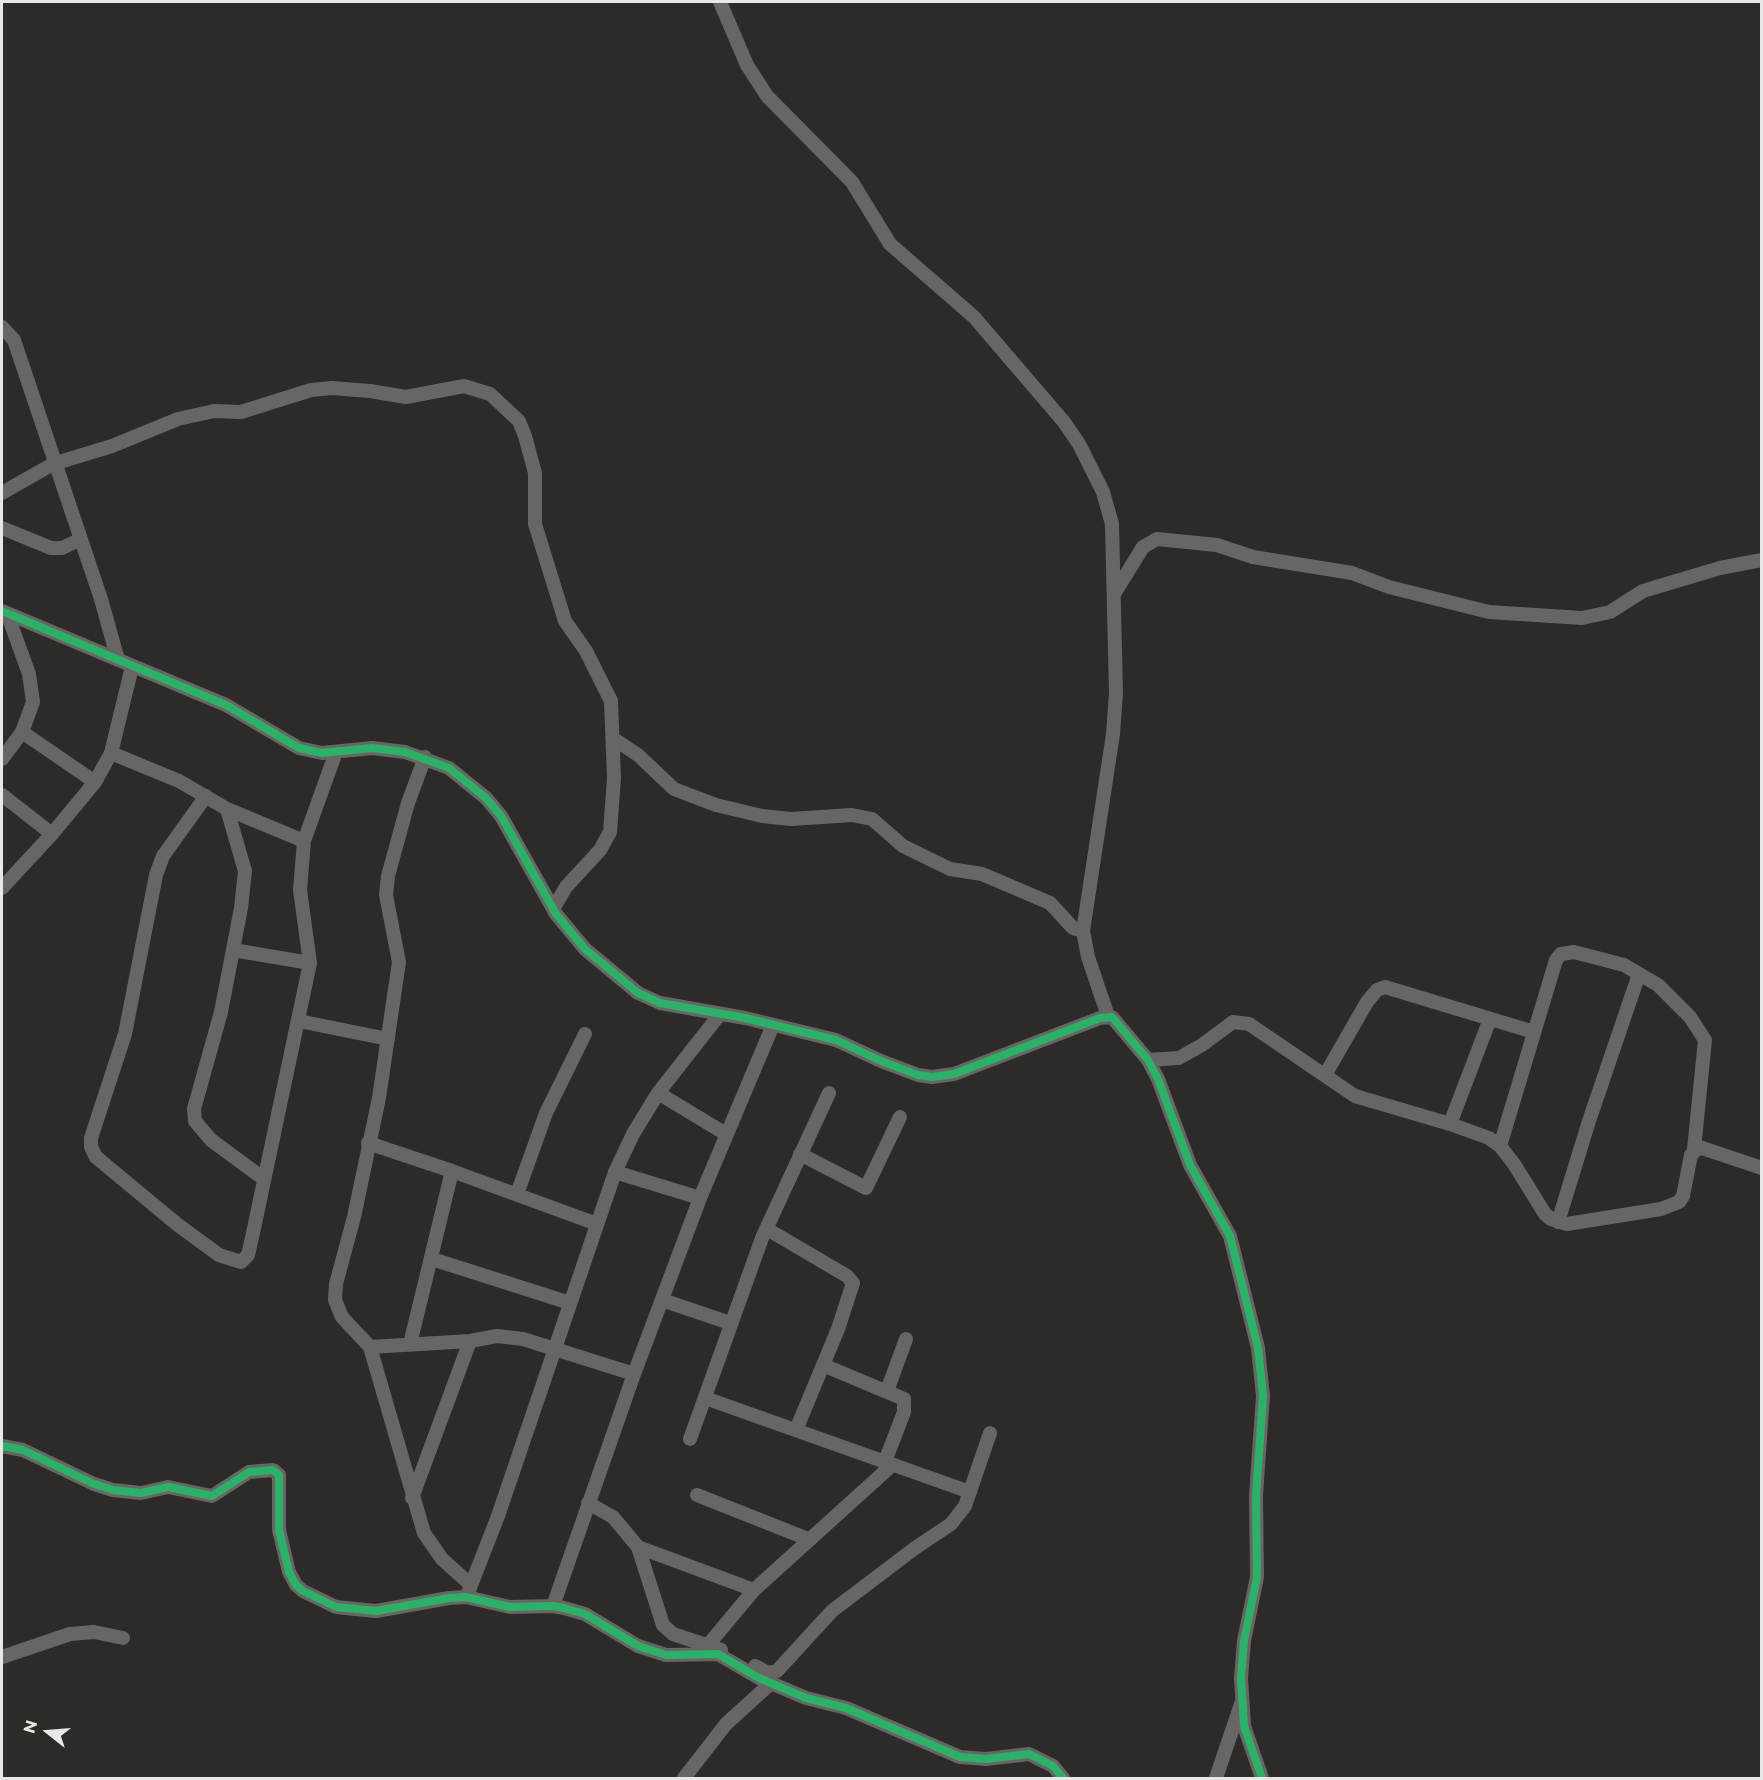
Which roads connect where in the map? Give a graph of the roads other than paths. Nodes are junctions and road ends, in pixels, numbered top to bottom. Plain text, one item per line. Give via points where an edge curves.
1 (720, 2) edge
2 (2, 327) edge
3 (53, 464) junction
4 (2, 494) edge
5 (2, 528) edge
6 (79, 540) junction
7 (1761, 560) edge
8 (1114, 594) junction
9 (4, 612) edge
10 (118, 660) junction
11 (132, 667) junction
12 (22, 732) junction
13 (614, 739) junction
14 (336, 752) junction
15 (111, 753) junction
16 (425, 757) junction
17 (2, 759) edge
18 (95, 782) junction
19 (2, 795) edge
20 (206, 796) junction
21 (227, 809) junction
22 (52, 834) junction
23 (304, 841) junction
24 (2, 888) edge
25 (553, 909) junction
26 (1083, 931) junction
27 (233, 950) junction
28 (310, 963) junction
29 (1639, 974) junction
30 (720, 1014) junction
31 (1108, 1016) junction
32 (1490, 1019) junction
33 (299, 1021) junction
34 (773, 1025) junction
35 (1534, 1032) junction
36 (585, 1034) dead end
37 (388, 1039) junction
38 (1148, 1060) junction
39 (1325, 1075) junction
40 (658, 1093) junction
41 (829, 1093) dead end
42 (900, 1117) dead end
43 (1450, 1124) junction
44 (726, 1134) junction
45 (368, 1143) junction
46 (1500, 1146) junction
47 (1694, 1149) junction
48 (800, 1155) junction
49 (1761, 1168) edge
50 (453, 1170) junction
51 (615, 1172) junction
52 (264, 1179) junction
53 (517, 1194) junction
54 (700, 1198) junction
55 (1558, 1222) junction
56 (597, 1224) junction
57 (767, 1229) junction
58 (432, 1259) junction
59 (662, 1300) junction
60 (570, 1303) junction
61 (730, 1323) junction
62 (906, 1339) dead end
63 (470, 1341) junction
64 (410, 1344) junction
65 (370, 1347) junction
66 (556, 1347) junction
67 (823, 1365) junction
68 (634, 1374) junction
69 (887, 1391) junction
70 (705, 1398) junction
71 (796, 1430) junction
72 (990, 1433) dead end
73 (690, 1439) dead end
74 (2, 1446) edge
75 (888, 1465) junction
76 (970, 1492) junction
77 (697, 1495) dead end
78 (412, 1498) junction
79 (588, 1503) junction
80 (808, 1539) junction
81 (639, 1547) junction
82 (754, 1590) junction
83 (469, 1591) junction
84 (553, 1606) junction
85 (123, 1638) dead end
86 (708, 1645) junction
87 (2, 1657) edge
88 (771, 1683) junction
89 (1241, 1703) junction
90 (684, 1779) edge
91 (1063, 1779) edge
92 (1216, 1779) edge
93 (1262, 1779) edge

1 - 8 street via 754,79 773,104 852,182 890,244 974,317 1069,429 1103,492 1112,524
2 - 3 street via 14,340
3 - 4 street
3 - 6 street
3 - 13 street via 112,446 178,419 214,411 241,412 311,390 370,390 406,396 464,386 490,394 519,421 525,436 535,473 535,524 565,621 586,651 611,701
5 - 6 street via 51,548 62,548
6 - 10 street
7 - 8 street via 1643,591 1610,612 1582,618 1481,611 1352,573 1253,557 1217,545 1156,539 1143,547
8 - 26 street via 1113,734
9 - 10 street
9 - 12 street via 29,674 33,702
10 - 11 street
11 - 14 street via 226,705 299,748
11 - 15 street
12 - 17 street
12 - 18 street
13 - 25 street via 608,838 566,887
13 - 26 street via 638,755 674,789 716,805 791,819 852,815 872,819 903,846 950,869 982,874 1050,903 1074,928
14 - 16 street via 372,748
14 - 23 street
15 - 18 street
15 - 20 street
16 - 25 street via 449,768 486,798 501,816
16 - 37 street via 388,876 386,895 399,962
18 - 22 street
19 - 22 street
20 - 21 street
20 - 52 street via 163,855 156,875 125,1034 91,1147 96,1157 185,1230 219,1254 241,1262 248,1255
21 - 23 street
21 - 27 street via 245,871
22 - 24 street
23 - 28 street via 300,890
25 - 30 street via 585,949 638,993 660,1003
26 - 31 street
27 - 28 street
27 - 52 street via 194,1109 195,1121 211,1140
28 - 33 street
29 - 35 street via 1596,957 1574,952 1562,954 1556,960
29 - 47 street via 1658,986 1690,1017 1705,1040
29 - 55 street
30 - 34 street
30 - 40 street
31 - 34 street via 963,1071 932,1077 881,1061 836,1040
31 - 38 street
32 - 35 street
32 - 39 street via 1385,987 1377,990 1352,1025
32 - 43 street
33 - 37 street
33 - 52 street
34 - 44 street
35 - 46 street
36 - 53 street via 546,1113
37 - 45 street
38 - 39 street via 1179,1058 1239,1021 1266,1033
38 - 89 street via 1190,1165 1230,1236 1258,1348 1263,1396 1256,1495 1257,1577 1244,1641
39 - 43 street via 1355,1096
40 - 44 street
40 - 51 street
41 - 48 street
42 - 48 street via 866,1188
43 - 46 street
44 - 54 street
45 - 50 street
45 - 65 street via 335,1300 342,1317
46 - 55 street via 1538,1206
47 - 49 street via 1711,1150
47 - 55 street via 1680,1202 1581,1223
48 - 57 street
50 - 53 street
50 - 58 street
51 - 54 street
51 - 56 street
53 - 56 street
54 - 59 street
56 - 60 street
57 - 61 street
57 - 67 street via 853,1283
58 - 60 street
58 - 64 street
59 - 61 street
59 - 68 street
60 - 66 street
61 - 70 street
62 - 69 street
63 - 64 street
63 - 66 street via 497,1336
63 - 78 street
64 - 65 street
65 - 78 street
66 - 68 street
66 - 83 street
67 - 69 street
67 - 71 street
68 - 79 street
69 - 75 street via 906,1403
70 - 71 street
70 - 73 street
71 - 75 street
72 - 76 street
74 - 83 street via 23,1450 94,1484 141,1493 168,1487 212,1496 249,1472 273,1470 280,1479 278,1510 283,1553 296,1585 303,1591 336,1607 360,1611 448,1598
75 - 76 street
75 - 80 street
76 - 86 street via 951,1524 832,1611 777,1671 760,1670
77 - 80 street
78 - 83 street via 424,1533
79 - 81 street via 614,1517
79 - 84 street
80 - 82 street
81 - 82 street
81 - 86 street via 663,1625 673,1634
82 - 86 street
83 - 84 street via 510,1607
84 - 88 street via 585,1614 638,1646 666,1655 718,1654
85 - 87 street via 94,1632 70,1634
88 - 90 street via 726,1724
88 - 91 street via 806,1698 846,1708 960,1756 986,1760 1029,1754 1053,1766
89 - 92 street
89 - 93 street via 1244,1726

